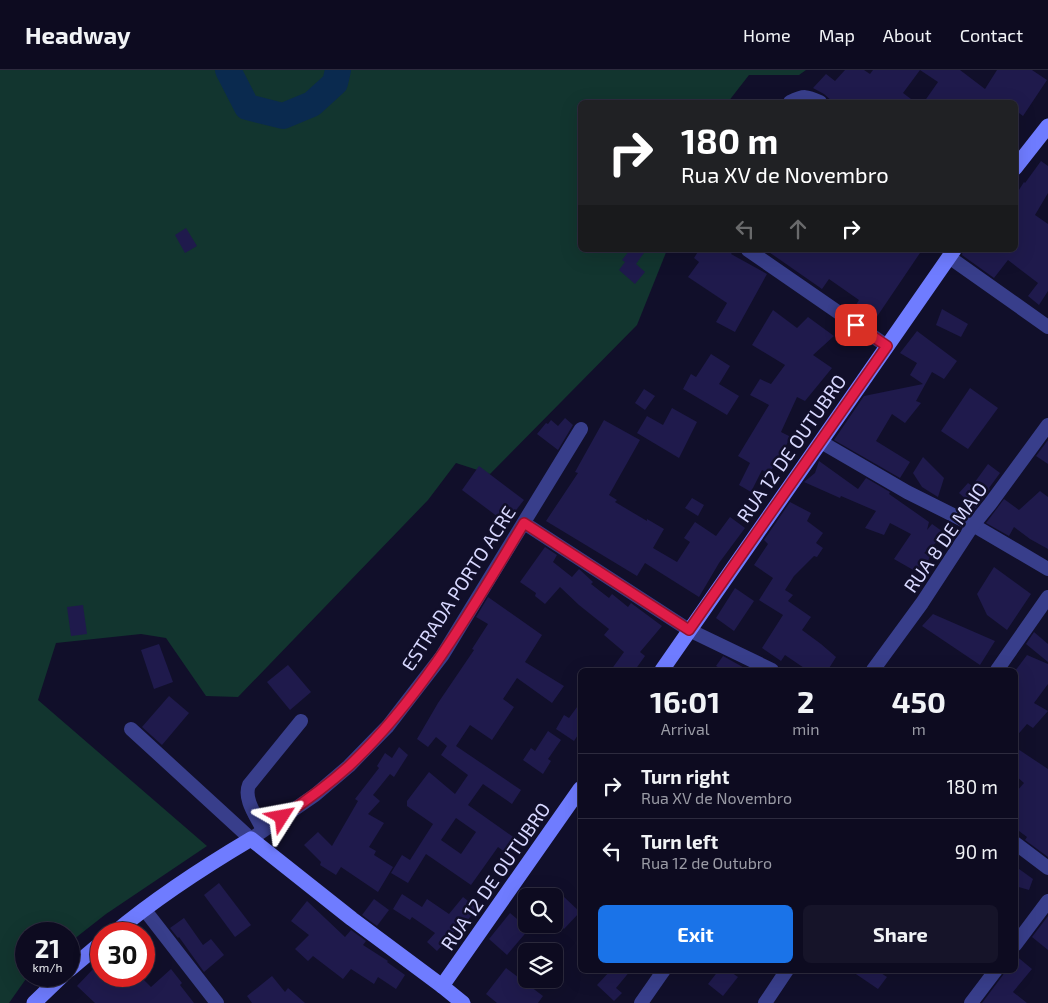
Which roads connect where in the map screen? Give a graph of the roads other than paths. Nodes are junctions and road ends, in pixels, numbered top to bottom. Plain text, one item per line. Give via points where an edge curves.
1 (794, 100) edge
2 (816, 100) edge
3 (1048, 126) edge
4 (1018, 164) edge
5 (751, 252) edge
6 (952, 254) edge
7 (1048, 327) edge
8 (887, 346) junction
9 (1048, 425) edge
10 (581, 430) dead end
11 (821, 442) junction
12 (524, 523) junction
13 (973, 525) junction
14 (1048, 570) edge
15 (1047, 600) edge
16 (689, 630) junction
17 (663, 668) edge
18 (768, 668) edge
19 (874, 668) edge
20 (998, 668) edge
21 (301, 721) dead end
22 (131, 729) dead end
23 (578, 792) edge
24 (257, 835) junction
25 (1018, 845) edge
26 (1048, 868) edge
27 (1048, 901) edge
28 (144, 908) junction
29 (127, 922) edge
30 (1018, 941) edge
31 (90, 952) edge
32 (80, 961) edge
33 (662, 973) edge
34 (785, 973) edge
35 (994, 973) edge
36 (442, 986) junction
37 (51, 987) edge
38 (34, 1003) edge
39 (217, 1003) edge
40 (463, 1003) edge
41 (641, 1003) edge
42 (764, 1003) edge
43 (971, 1003) edge

1 - 2 street via 808,96
3 - 4 street
5 - 8 street
6 - 7 street
6 - 8 street, RUA 12 DE OUTUBRO
8 - 11 street, RUA 12 DE OUTUBRO
9 - 13 street, RUA 8 DE MAIO
10 - 12 street, ESTRADA PORTO ACRE
11 - 13 street via 907,492
11 - 16 street, RUA 12 DE OUTUBRO
12 - 16 street
12 - 24 street, ESTRADA PORTO ACRE via 442,656 388,726 315,795
13 - 14 street
13 - 19 street, RUA 8 DE MAIO
15 - 20 street
16 - 17 street, RUA 12 DE OUTUBRO
16 - 18 street
21 - 24 street via 247,790
22 - 24 street
23 - 36 street, RUA 12 DE OUTUBRO
24 - 28 street, ESTRADA PORTO ACRE
24 - 36 street via 352,919
25 - 26 street
27 - 30 street
28 - 29 street, ESTRADA PORTO ACRE
28 - 39 street
31 - 32 street
33 - 41 street
34 - 42 street
35 - 43 street
36 - 40 street
37 - 38 street

